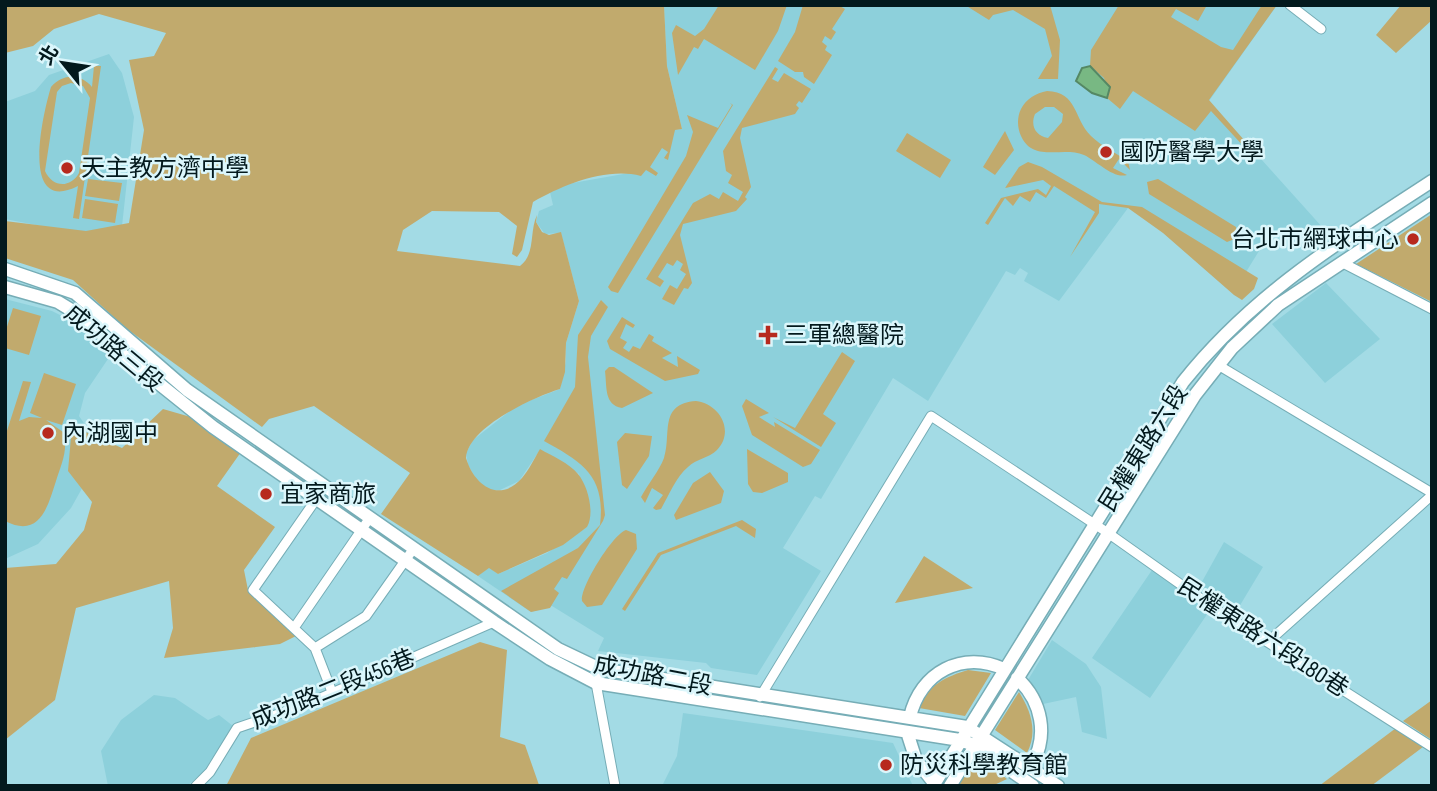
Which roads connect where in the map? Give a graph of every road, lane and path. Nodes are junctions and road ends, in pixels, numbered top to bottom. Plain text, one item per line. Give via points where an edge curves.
1 (1290, 5) edge
2 (1321, 29) dead end
3 (1432, 181) edge
4 (1432, 203) edge
5 (1341, 262) junction
6 (5, 269) edge
7 (5, 287) edge
8 (1432, 309) edge
9 (1219, 365) junction
10 (187, 390) joint
11 (213, 426) joint
12 (1432, 494) edge
13 (317, 498) junction
14 (366, 524) junction
15 (1095, 524) junction
16 (1108, 533) junction
17 (410, 553) junction
18 (494, 622) junction
19 (294, 628) junction
20 (1268, 642) junction
21 (315, 648) junction
22 (600, 669) junction
23 (1004, 669) junction
24 (1017, 678) junction
25 (596, 683) junction
26 (332, 692) junction
27 (760, 702) junction
28 (910, 717) junction
29 (967, 727) junction
30 (907, 732) junction
31 (981, 734) junction
32 (960, 740) junction
33 (974, 745) junction
34 (1432, 747) edge
35 (1031, 766) junction
36 (1021, 777) junction
37 (933, 785) edge
38 (196, 786) edge
39 (615, 786) edge
40 (950, 786) edge
41 (1010, 786) edge
42 (1033, 786) edge
43 (1058, 786) edge

1 - 2 street
3 - 15 main road, 民權東路六段 via 1280,284 1212,345 1183,382
4 - 5 main road, 民權東路六段
5 - 8 street
5 - 9 main road, 民權東路六段 via 1278,305
6 - 10 main road, 成功路三段 via 75,293
7 - 11 main road, 成功路三段 via 58,302 86,319 142,371
9 - 12 street
9 - 16 main road, 民權東路六段
10 - 14 main road, 成功路二段
11 - 13 main road, 成功路二段
12 - 20 street
13 - 14 main road, 成功路二段
13 - 19 street via 253,590
14 - 17 main road, 成功路二段
14 - 19 street
15 - 16 street, 民權東路六段180巷
15 - 23 main road, 民權東路六段
15 - 27 street, 民權東路六段180巷 via 931,416
16 - 20 street, 民權東路六段180巷
16 - 24 main road, 民權東路六段
17 - 18 main road, 成功路二段
17 - 21 street via 366,616
17 - 22 main road, 成功路二段 via 558,649
18 - 25 main road, 成功路二段
18 - 26 street, 成功路二段456巷
19 - 21 street
20 - 34 street, 民權東路六段180巷
21 - 26 street
22 - 25 street
22 - 27 main road, 成功路二段
23 - 28 main road via 967,662 941,671 920,690
23 - 29 main road, 民權東路六段
24 - 31 main road, 民權東路六段
24 - 35 main road via 1033,697 1041,721 1040,745
25 - 27 main road, 成功路二段
25 - 39 street
26 - 38 street, 成功路二段456巷 via 237,728
27 - 28 main road, 成功路二段
27 - 30 main road, 成功路二段
28 - 29 main road, 成功路二段
29 - 31 main road, 成功路二段
29 - 32 main road, 民權東路六段
30 - 32 main road, 成功路二段
30 - 37 main road via 916,760
31 - 33 main road, 民權東路六段
31 - 35 main road, 成功路二段
32 - 33 main road, 成功路二段
32 - 37 main road, 民權東路六段
33 - 36 main road, 成功路二段
33 - 40 main road, 民權東路六段
35 - 43 main road, 成功路二段
36 - 41 main road
36 - 42 main road, 成功路二段

